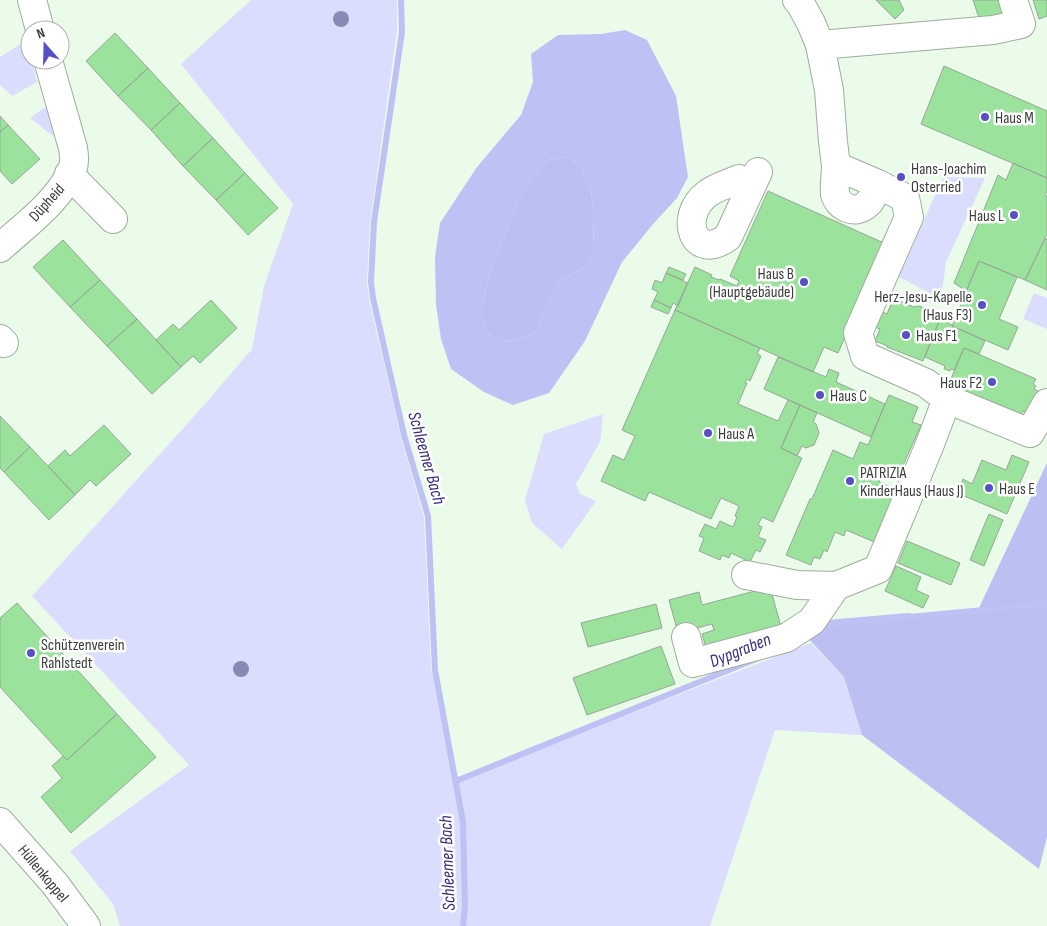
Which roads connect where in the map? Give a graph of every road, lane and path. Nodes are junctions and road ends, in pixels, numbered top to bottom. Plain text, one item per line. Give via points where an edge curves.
1 (32, 0) edge
2 (797, 0) edge
3 (1013, 0) edge
4 (37, 20) edge
5 (820, 44) junction
6 (51, 70) edge
7 (69, 174) junction
8 (113, 220) dead end
9 (0, 248) edge
10 (947, 399) junction
11 (1047, 403) edge
12 (746, 575) dead end
13 (836, 586) junction
14 (686, 637) dead end
15 (0, 822) edge
16 (86, 926) edge

1 - 4 street
2 - 5 street
3 - 5 street via 1020,24 993,30
5 - 10 street via 829,90 836,166 835,195 838,201 846,208 856,210 866,206 878,184 905,198 909,217 858,333 865,356 926,382
6 - 7 street, Düpheid via 74,148 75,157
7 - 8 street
7 - 9 street, Düpheid via 63,187 45,208
10 - 11 street via 1030,433
10 - 13 street via 878,569
12 - 13 street via 797,585
13 - 14 street via 812,620 786,638 694,664
15 - 16 street, Hüllenkoppel via 55,884

